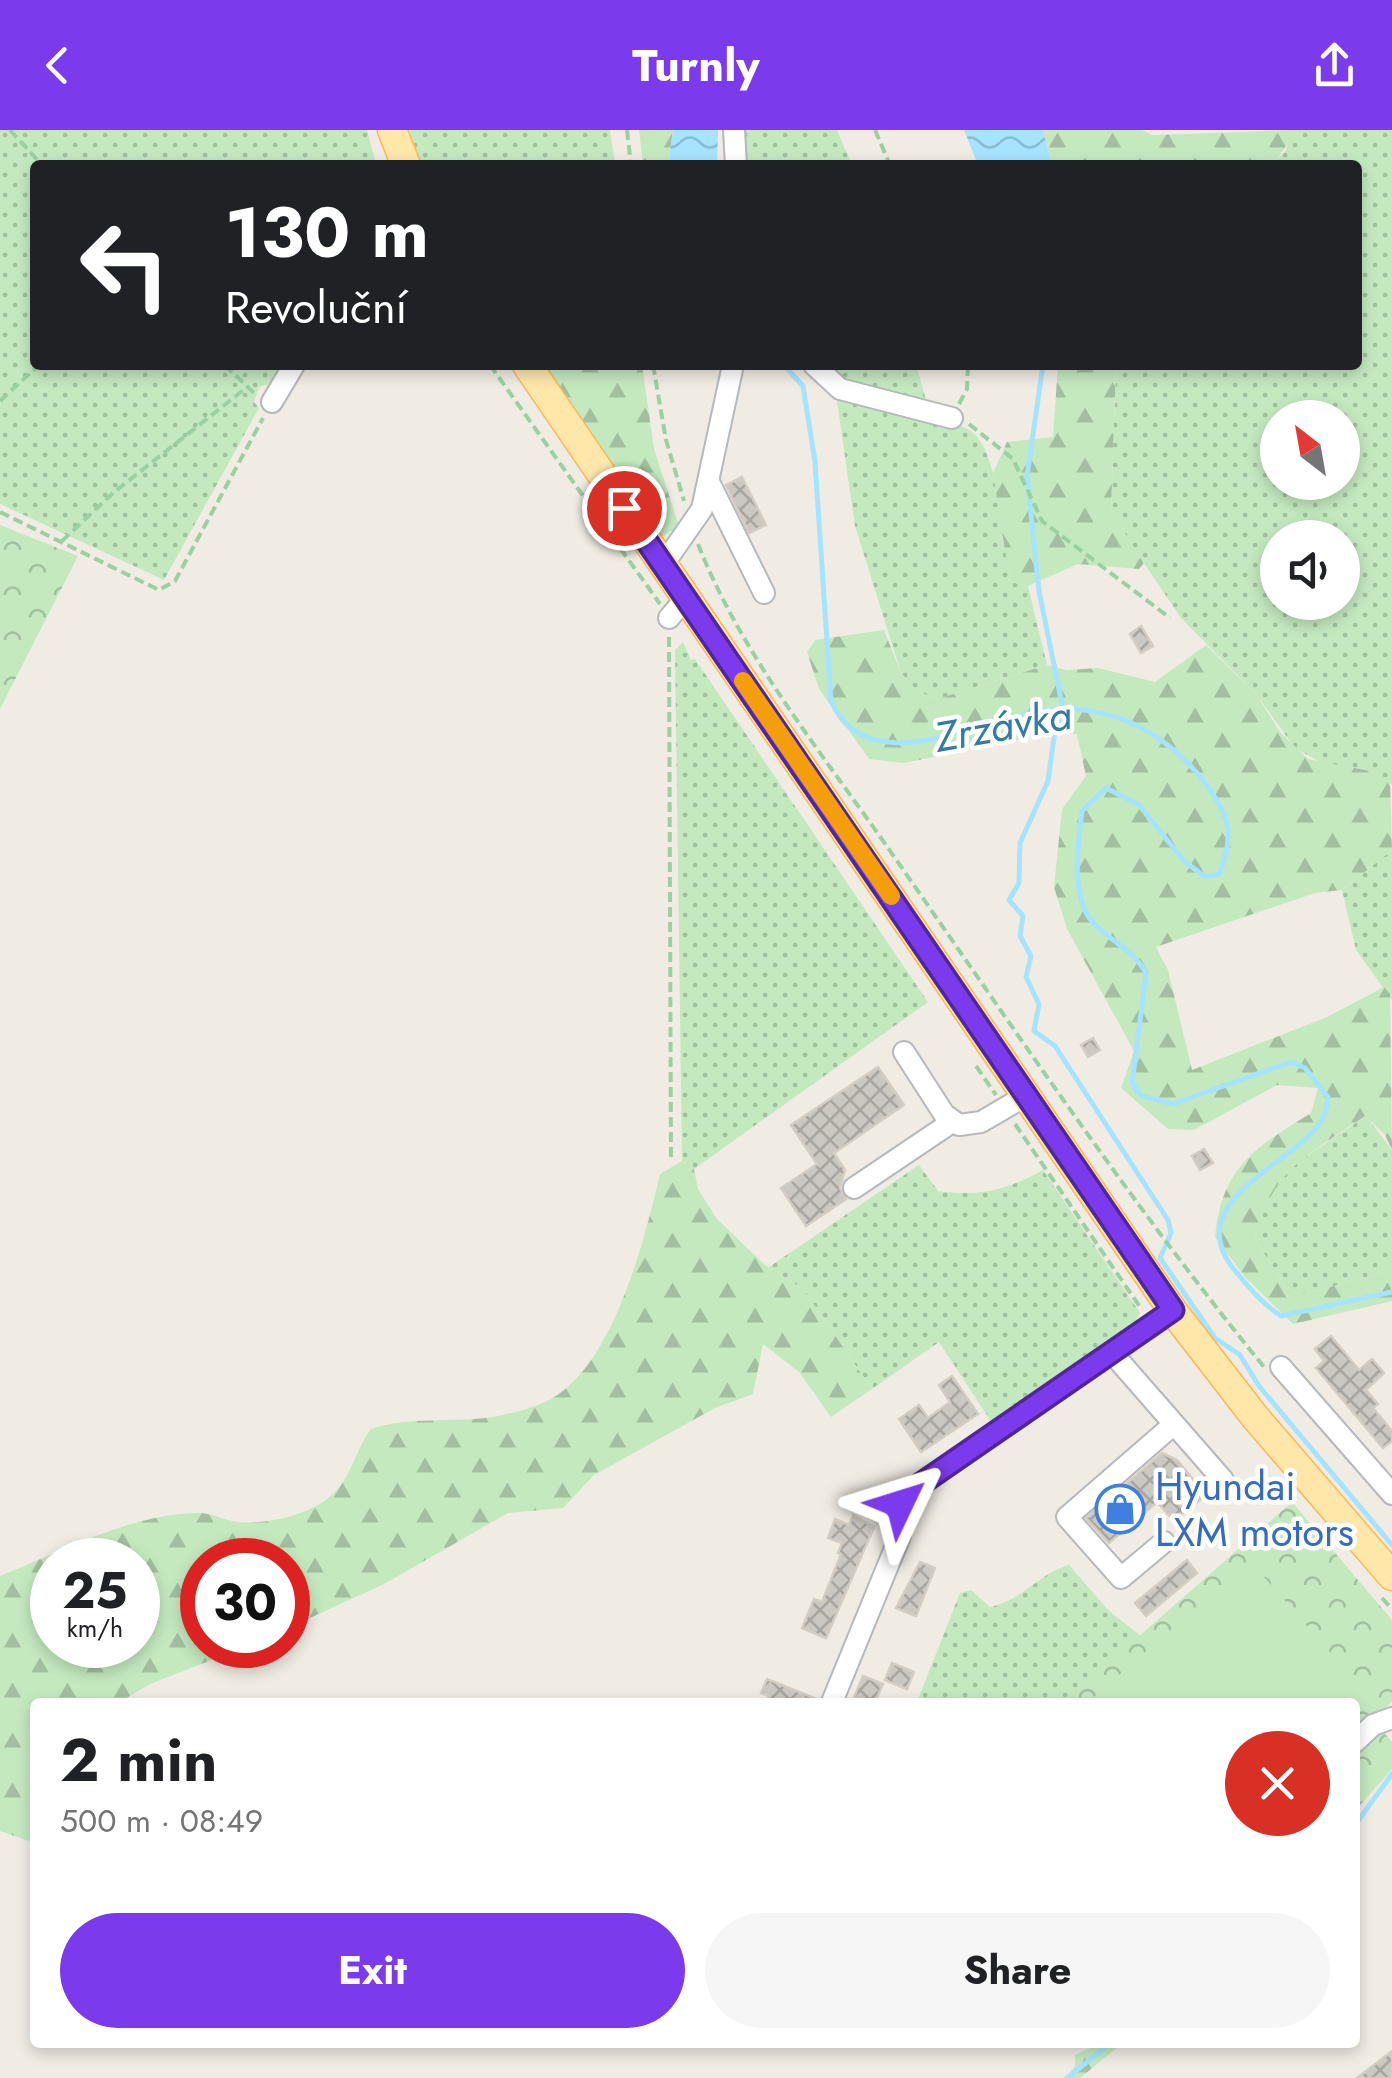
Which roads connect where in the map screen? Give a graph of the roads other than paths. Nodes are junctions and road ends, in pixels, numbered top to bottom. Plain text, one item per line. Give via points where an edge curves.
1 (392, 130) edge
2 (734, 130) edge
3 (404, 160) edge
4 (736, 160) edge
5 (291, 370) edge
6 (529, 370) edge
7 (733, 370) edge
8 (819, 370) edge
9 (272, 402) road end
10 (952, 418) road end
11 (709, 482) junction
12 (663, 565) junction
13 (764, 593) dead end
14 (904, 1052) dead end
15 (1027, 1096) junction
16 (952, 1122) junction
17 (854, 1188) dead end
18 (1173, 1310) junction
19 (1113, 1354) junction
20 (1281, 1367) dead end
21 (1173, 1425) junction
22 (1223, 1480) dead end
23 (1392, 1494) edge
24 (1164, 1542) dead end
25 (1387, 1557) edge
26 (834, 1698) edge
27 (1392, 1718) edge
28 (1360, 1737) edge

1 - 3 main road
2 - 4 street
5 - 9 street
6 - 12 main road
7 - 11 street
8 - 10 street via 840,389
11 - 12 street via 692,527
11 - 13 street
12 - 15 main road via 687,610
14 - 16 street
15 - 16 street via 974,1125
15 - 18 main road
16 - 17 street
18 - 19 street
18 - 25 main road via 1245,1404
19 - 21 street
19 - 26 street via 904,1496 900,1536
20 - 23 street
21 - 22 street
21 - 24 street via 1067,1517 1120,1578
27 - 28 street

